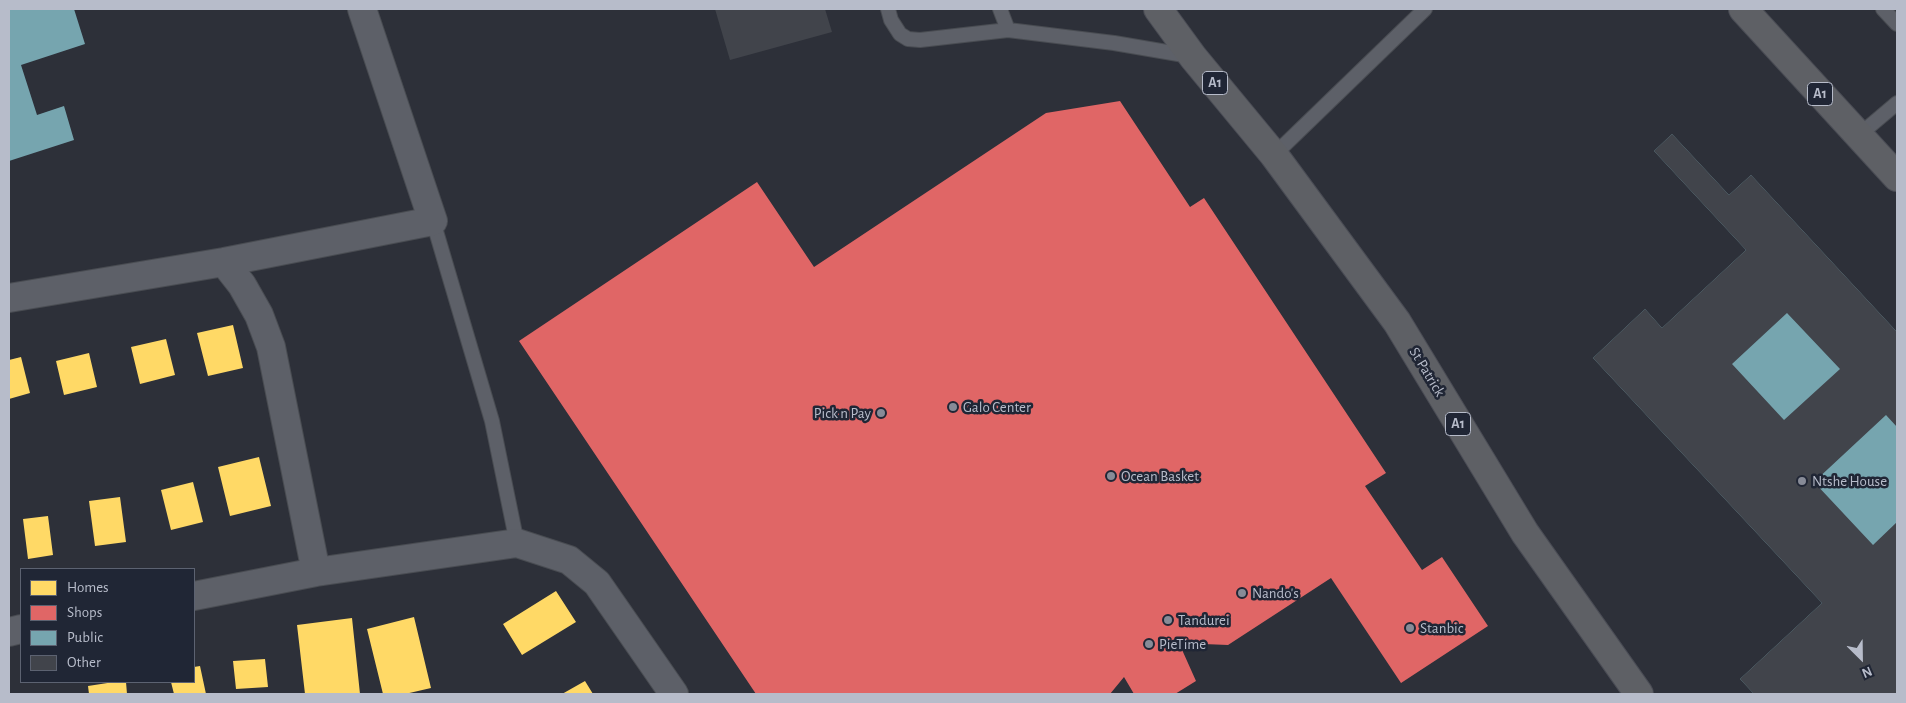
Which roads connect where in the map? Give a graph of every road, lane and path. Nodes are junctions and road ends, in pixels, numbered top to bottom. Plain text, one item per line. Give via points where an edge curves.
1 (362, 9) edge
2 (888, 9) edge
3 (1000, 9) edge
4 (1158, 9) edge
5 (1425, 9) edge
6 (1743, 9) edge
7 (1883, 9) edge
8 (1897, 24) edge
9 (1008, 30) junction
10 (1193, 57) junction
11 (1897, 104) edge
12 (1858, 136) junction
13 (1274, 155) junction
14 (1897, 178) edge
15 (433, 221) junction
16 (224, 262) junction
17 (9, 298) edge
18 (517, 543) junction
19 (316, 572) junction
20 (195, 596) edge
21 (674, 694) edge
22 (1639, 694) edge

1 - 15 street
2 - 9 lane via 900,34 908,38 920,40
3 - 9 lane
4 - 10 highway, A1
5 - 13 lane
6 - 12 highway, A1
7 - 8 lane
9 - 10 lane
10 - 13 highway, A1
11 - 12 lane
12 - 14 highway, A1
13 - 22 highway, St Patrick / A1 via 1397,322 1524,533
15 - 16 street
15 - 18 lane via 492,421
16 - 17 street
16 - 19 street via 259,315 271,347
18 - 19 street
18 - 21 street via 569,560 597,584
19 - 20 street

